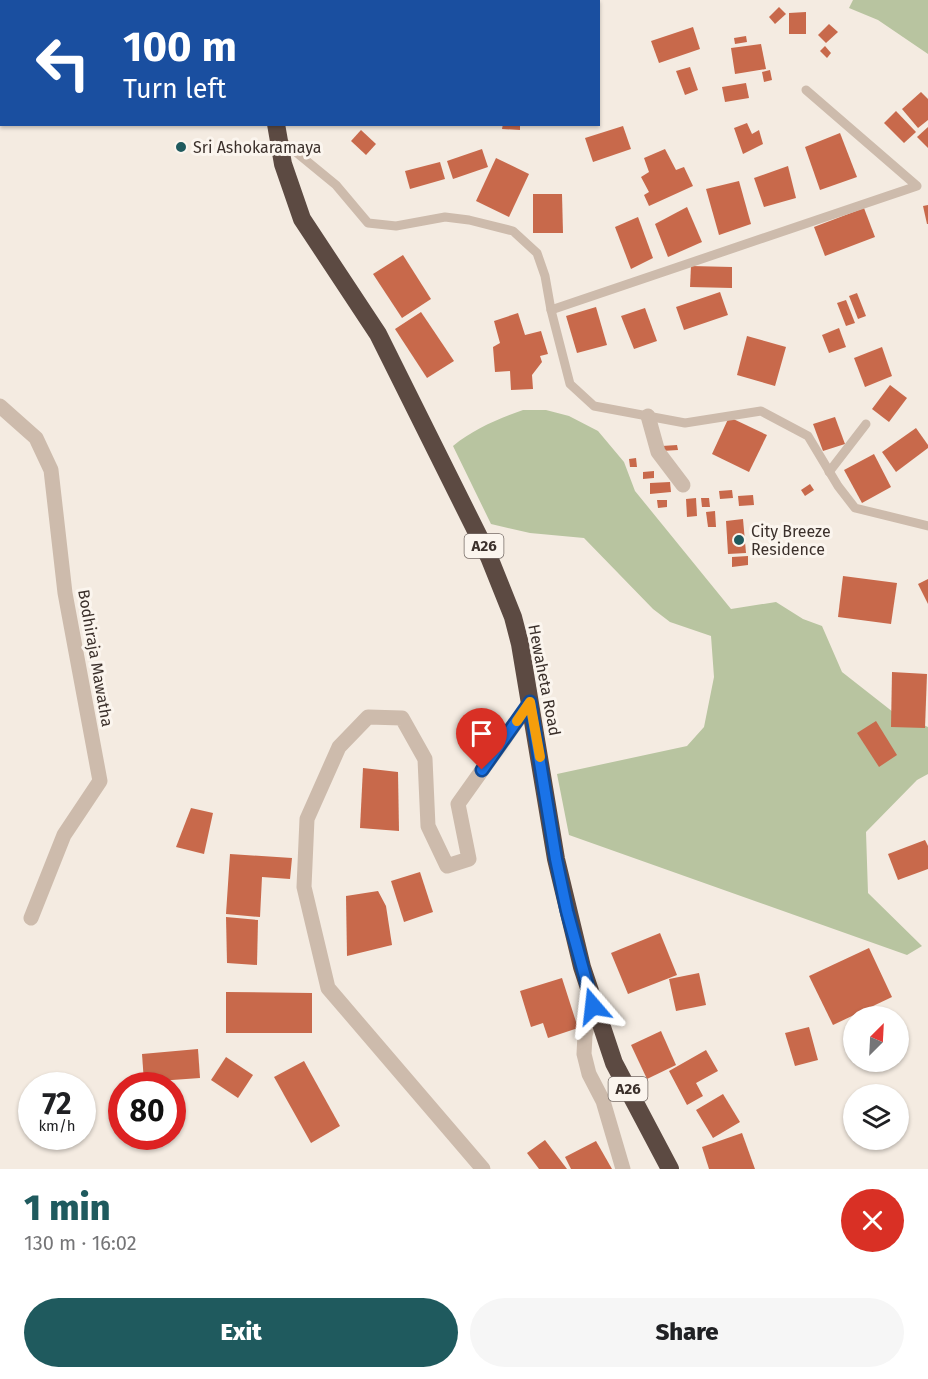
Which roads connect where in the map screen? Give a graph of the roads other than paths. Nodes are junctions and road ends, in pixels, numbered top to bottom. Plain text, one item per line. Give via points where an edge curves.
1 (806, 90) dead end
2 (277, 131) edge
3 (551, 310) junction
4 (0, 406) edge
5 (648, 416) junction
6 (866, 424) dead end
7 (829, 472) junction
8 (683, 485) dead end
9 (928, 526) edge
10 (530, 702) junction
11 (31, 918) dead end
12 (593, 1006) junction
13 (483, 1169) edge
14 (623, 1169) edge
15 (670, 1169) edge

1 - 3 lane via 917,186
2 - 3 lane via 336,185 368,223 396,226 446,217 513,231 537,253
2 - 10 highway, Hewaheta Road / A26 via 285,172 302,219 378,334 489,557 513,617
3 - 5 lane via 570,384 594,406
4 - 11 street, Bodhiraja Mawatha via 36,438 51,470 65,593 100,781 63,835
5 - 7 lane via 685,423 761,411 808,436
5 - 8 street via 658,452
6 - 7 lane
7 - 9 lane via 855,508
10 - 12 highway, Hewaheta Road / A26 via 556,859
10 - 13 street via 458,804 469,859 447,866 428,825 425,759 402,718 368,717 339,747 307,819 304,887 328,988
12 - 14 street via 584,1054
12 - 15 highway, Hewaheta Road / A26 via 615,1063

